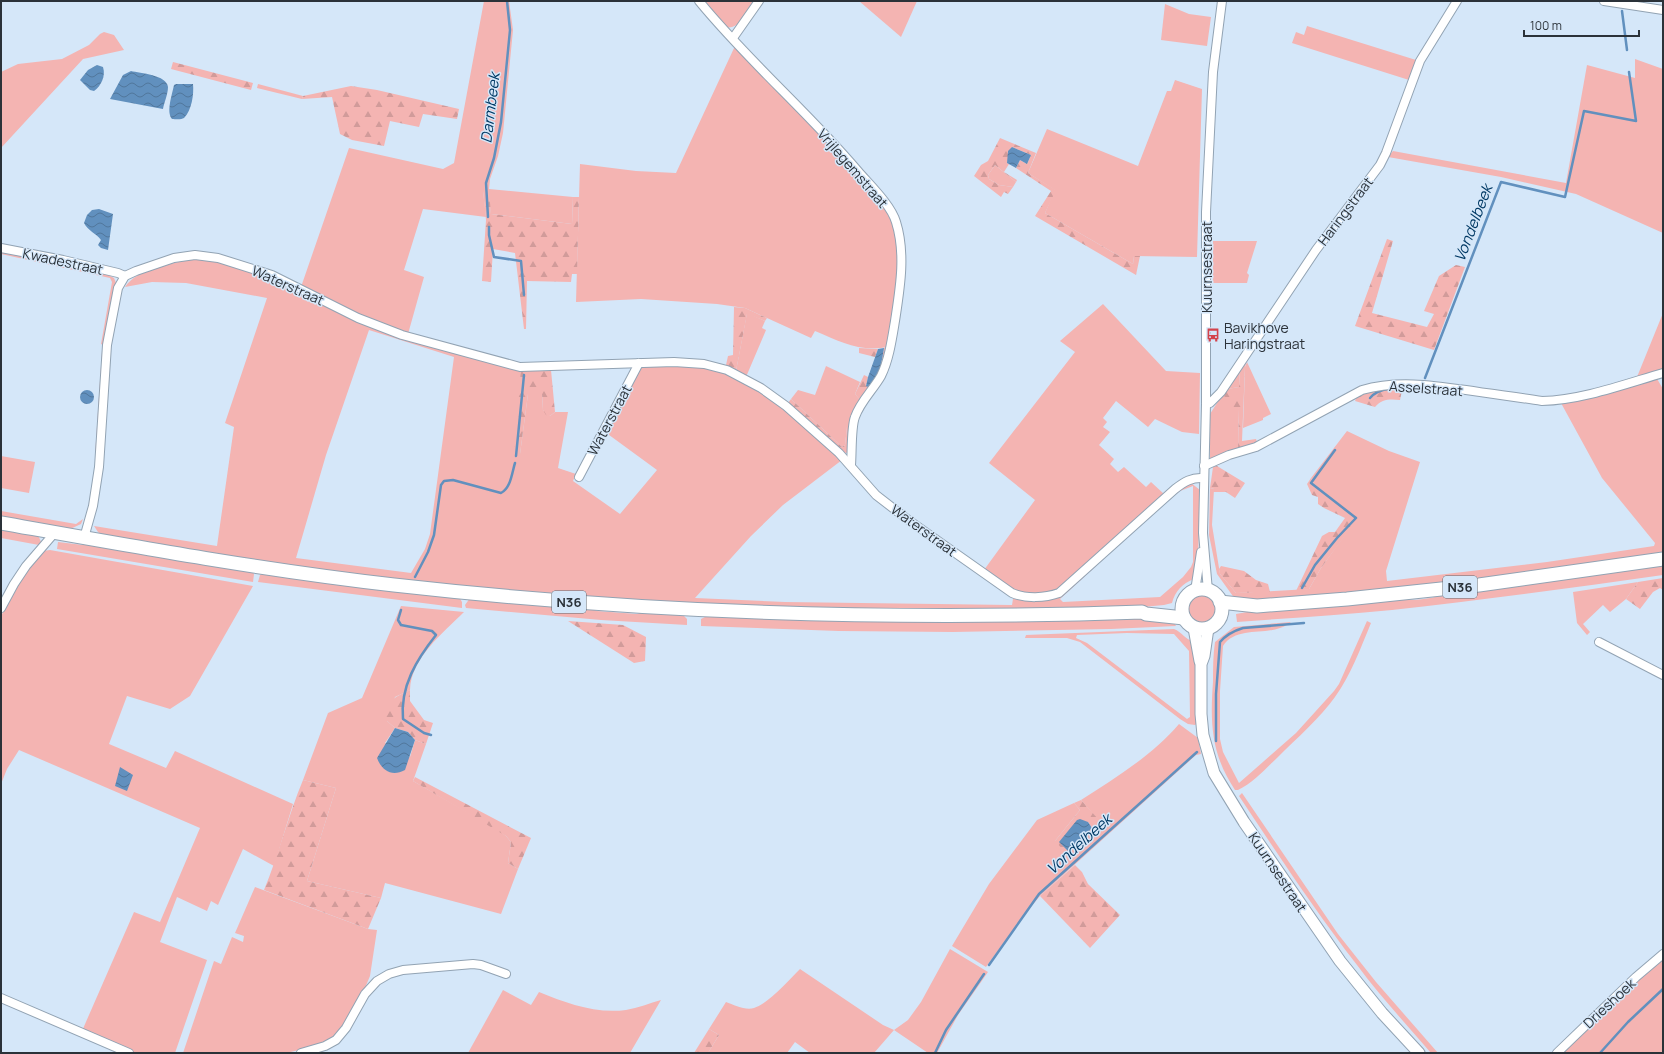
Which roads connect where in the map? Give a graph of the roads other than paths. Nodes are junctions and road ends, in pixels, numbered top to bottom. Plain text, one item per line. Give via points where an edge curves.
1 (699, 1) edge
2 (759, 1) edge
3 (1222, 1) edge
4 (1457, 1) edge
5 (1604, 1) edge
6 (1663, 10) edge
7 (733, 38) junction
8 (1, 248) edge
9 (125, 276) junction
10 (639, 363) junction
11 (1663, 373) edge
12 (1206, 404) junction
13 (851, 465) junction
14 (1204, 466) junction
15 (579, 476) dead end
16 (1203, 478) junction
17 (1, 524) edge
18 (52, 532) junction
19 (1203, 533) junction
20 (84, 538) junction
21 (1663, 559) edge
22 (1202, 591) junction
23 (1185, 599) junction
24 (1220, 602) junction
25 (1257, 606) junction
26 (1, 608) edge
27 (1142, 612) junction
28 (1221, 616) junction
29 (1184, 618) junction
30 (1194, 628) junction
31 (1208, 628) junction
32 (1600, 642) dead end
33 (1201, 664) junction
34 (1663, 675) edge
35 (1663, 954) edge
36 (506, 974) dead end
37 (1, 998) edge
38 (129, 1053) edge
39 (301, 1053) edge
40 (1419, 1053) edge
41 (1557, 1053) edge

1 - 7 street, Vrijlegemstraat
2 - 7 street
3 - 12 street, Kuurnsestraat via 1213,72 1206,212
4 - 12 street, Haringstraat via 1420,62 1380,165 1316,250 1221,392
5 - 6 street
7 - 13 street, Vrijlegemstraat via 848,158 896,220 902,256 895,322 885,366 854,418
8 - 9 street, Kwadestraat
9 - 10 street, Waterstraat via 174,258 207,256 272,275 358,318 402,335 520,367
9 - 20 street via 118,288 107,345 99,467 93,506
10 - 13 street, Waterstraat via 704,364 727,370 761,388 786,406
10 - 15 street, Waterstraat
11 - 14 street, Asselstraat via 1557,401 1430,385 1380,385 1362,390 1256,447
12 - 14 street, Kuurnsestraat
13 - 16 street, Waterstraat via 876,494 907,519 1020,597 1051,596 1059,593 1175,489 1196,477
14 - 16 street, Kuurnsestraat
16 - 19 street, Kuurnsestraat
17 - 18 main road, N36
18 - 20 main road, N36
18 - 26 street via 51,537 26,566
19 - 22 street, Kuurnsestraat
19 - 22 street, Kuurnsestraat
20 - 27 main road, N36 via 258,567 385,584 631,607 911,617 1051,616
21 - 25 main road, N36 via 1463,586
22 - 23 main road, N36
22 - 24 main road via 1215,595
23 - 27 main road, N36 via 1175,605
23 - 29 main road via 1182,605
24 - 25 main road, N36
24 - 28 main road
25 - 28 main road, N36
27 - 29 main road, N36
28 - 31 main road, N36
29 - 30 main road
30 - 31 main road
30 - 33 street, Kuurnsestraat
31 - 33 street, Kuurnsestraat
32 - 34 street
33 - 40 street, Kuurnsestraat via 1203,735 1214,774 1340,961 1382,1013
35 - 41 street, Drieshoek
36 - 39 street via 473,964 394,972 377,981 365,994 346,1028 336,1040
37 - 38 street

